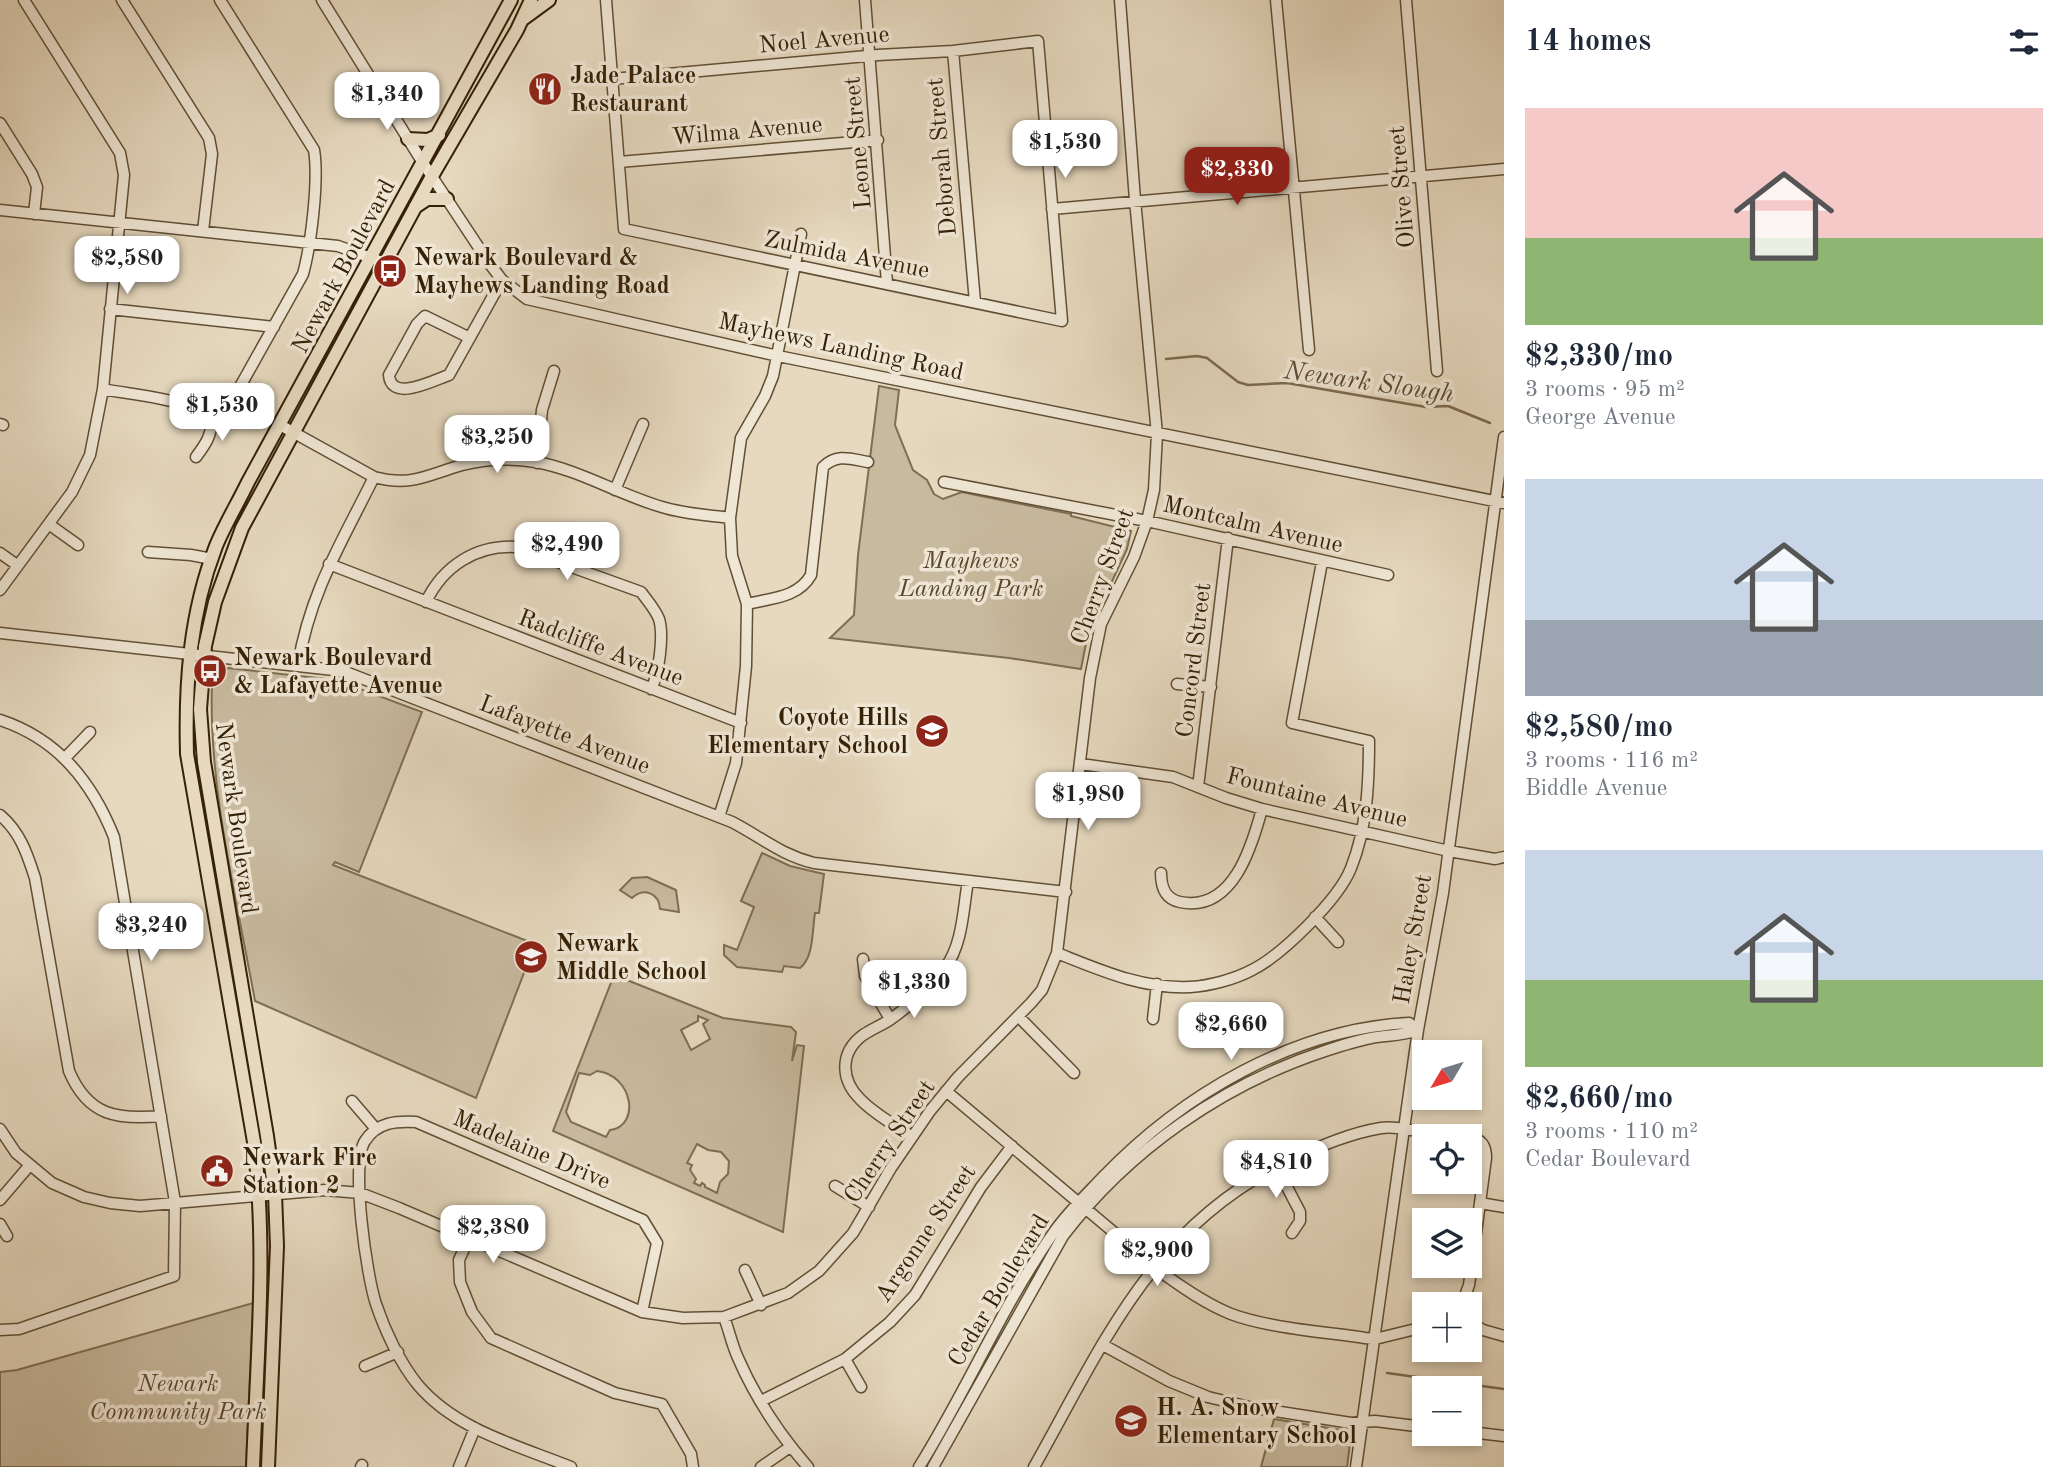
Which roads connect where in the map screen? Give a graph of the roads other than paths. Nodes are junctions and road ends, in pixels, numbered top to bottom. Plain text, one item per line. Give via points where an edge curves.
1 (24, 0) edge
2 (122, 0) edge
3 (220, 0) edge
4 (322, 0) edge
5 (512, 0) edge
6 (531, 0) edge
7 (549, 0) edge
8 (606, 0) edge
9 (865, 0) edge
10 (1120, 0) edge
11 (1276, 0) edge
12 (1406, 0) edge
13 (520, 22) junction
14 (953, 51) junction
15 (870, 56) junction
16 (612, 79) junction
17 (0, 123) edge
18 (439, 135) junction
19 (408, 139) junction
20 (877, 140) junction
21 (619, 162) junction
22 (423, 163) junction
23 (1504, 169) edge
24 (432, 176) junction
25 (1421, 178) junction
26 (1293, 186) junction
27 (447, 199) junction
28 (1135, 200) junction
29 (415, 208) junction
30 (1052, 209) junction
31 (0, 210) edge
32 (34, 214) junction
33 (119, 223) junction
34 (203, 232) junction
35 (802, 234) dead end
36 (309, 243) junction
37 (378, 261) junction
38 (796, 265) junction
39 (502, 280) junction
40 (887, 283) junction
41 (975, 302) junction
42 (110, 309) junction
43 (274, 327) junction
44 (470, 338) junction
45 (1309, 350) dead end
46 (778, 355) junction
47 (554, 371) dead end
48 (1437, 371) dead end
49 (103, 389) junction
50 (211, 419) junction
51 (643, 424) dead end
52 (281, 425) junction
53 (293, 432) junction
54 (1157, 434) junction
55 (1504, 437) edge
56 (196, 457) dead end
57 (868, 462) dead end
58 (537, 463) junction
59 (374, 477) junction
60 (944, 482) dead end
61 (615, 490) junction
62 (1500, 503) edge
63 (730, 518) junction
64 (1147, 521) junction
65 (50, 525) junction
66 (1228, 538) junction
67 (78, 545) dead end
68 (148, 552) dead end
69 (0, 553) edge
70 (212, 559) junction
71 (1322, 562) junction
72 (329, 564) junction
73 (17, 565) junction
74 (1388, 575) dead end
75 (0, 590) edge
76 (426, 602) junction
77 (747, 604) junction
78 (0, 633) edge
79 (190, 653) junction
80 (205, 655) junction
81 (298, 665) junction
82 (1177, 684) dead end
83 (1212, 687) junction
84 (651, 689) junction
85 (0, 720) edge
86 (741, 723) junction
87 (90, 733) dead end
88 (65, 758) junction
89 (1081, 764) junction
90 (1198, 787) junction
91 (1262, 809) junction
92 (0, 814) edge
93 (719, 817) junction
94 (1361, 829) junction
95 (1449, 851) junction
96 (1504, 857) edge
97 (1161, 873) dead end
98 (968, 881) junction
99 (1066, 891) junction
100 (1315, 916) junction
101 (1338, 942) dead end
102 (1057, 953) junction
103 (863, 960) dead end
104 (1157, 984) junction
105 (1019, 1017) junction
106 (890, 1019) junction
107 (1153, 1019) dead end
108 (1418, 1030) junction
109 (1074, 1073) dead end
110 (946, 1091) junction
111 (352, 1101) dead end
112 (161, 1116) junction
113 (0, 1129) edge
114 (376, 1129) junction
115 (1403, 1129) junction
116 (912, 1137) junction
117 (1012, 1146) junction
118 (29, 1166) junction
119 (1276, 1166) junction
120 (835, 1186) dead end
121 (275, 1194) junction
122 (360, 1194) junction
123 (260, 1195) junction
124 (0, 1200) edge
125 (175, 1202) junction
126 (1480, 1203) junction
127 (869, 1206) junction
128 (1081, 1206) junction
129 (1504, 1207) edge
130 (0, 1224) edge
131 (1292, 1233) dead end
132 (7, 1236) dead end
133 (469, 1238) junction
134 (1155, 1266) junction
135 (745, 1270) dead end
136 (1466, 1292) edge
137 (761, 1305) junction
138 (642, 1312) junction
139 (723, 1317) junction
140 (0, 1330) edge
141 (1412, 1330) edge
142 (1482, 1330) edge
143 (1504, 1336) edge
144 (1375, 1339) junction
145 (1103, 1345) junction
146 (398, 1352) junction
147 (845, 1359) junction
148 (365, 1366) dead end
149 (861, 1387) dead end
150 (761, 1401) junction
151 (1363, 1420) junction
152 (1412, 1426) edge
153 (475, 1428) junction
154 (1482, 1433) edge
155 (1504, 1436) edge
156 (790, 1447) junction
157 (253, 1467) edge
158 (268, 1467) edge
159 (459, 1467) edge
160 (571, 1467) edge
161 (693, 1467) edge
162 (761, 1467) edge
163 (808, 1467) edge
164 (919, 1467) edge
165 (933, 1467) edge
166 (1034, 1467) edge
167 (1356, 1467) edge

1 - 33 street via 120,153 124,175
2 - 34 street via 209,138 212,154
3 - 36 street via 314,150 317,166
4 - 19 street, Mayhews Landing Road
5 - 18 main road, Newark Boulevard
6 - 13 main road, Newark Boulevard
7 - 13 main road
8 - 16 street
9 - 15 street, Leone Street
10 - 28 street, Cherry Street
11 - 26 street
12 - 25 street, Olive Street
13 - 24 main road, Newark Boulevard
14 - 15 street, Noel Avenue
14 - 30 street, Noel Avenue via 1038,41
14 - 41 street, Deborah Street
15 - 16 street, Noel Avenue
15 - 20 street, Leone Street
16 - 21 street
17 - 32 street via 37,187
18 - 19 main road via 428,140
18 - 22 main road, Newark Boulevard
19 - 22 street, Mayhews Landing Road
20 - 21 street, Wilma Avenue
20 - 40 street, Leone Street
21 - 38 street, Zulmida Avenue via 624,229
22 - 24 street, Mayhews Landing Road
22 - 37 main road, Newark Boulevard
23 - 25 street
24 - 27 street, Mayhews Landing Road
24 - 29 main road, Newark Boulevard
25 - 26 street
25 - 48 street, Olive Street
26 - 28 street
26 - 45 street
27 - 29 main road via 427,199
27 - 39 street, Mayhews Landing Road
28 - 30 street
28 - 54 street, Cherry Street
29 - 37 main road, Newark Boulevard
30 - 41 street, Zulmida Avenue via 1062,321
31 - 32 street
32 - 33 street
33 - 34 street
33 - 42 street
34 - 36 street
35 - 38 street
36 - 37 street via 338,246
36 - 43 street via 303,274
37 - 52 main road, Newark Boulevard
37 - 53 main road, Newark Boulevard
38 - 40 street, Zulmida Avenue
38 - 46 street
39 - 44 street
39 - 46 street, Mayhews Landing Road via 522,296 541,303
40 - 41 street, Zulmida Avenue
42 - 43 street
42 - 49 street
43 - 50 street via 227,411
44 - 44 street via 449,375 403,389 389,380 425,316
46 - 54 street, Mayhews Landing Road
46 - 63 street via 765,396 741,438
47 - 58 street via 542,410
49 - 50 street via 181,404
49 - 65 street via 90,455
50 - 56 street via 206,444
51 - 61 street
52 - 53 street
52 - 70 main road, Newark Boulevard
53 - 59 street
53 - 80 main road, Newark Boulevard via 242,527 215,602
54 - 62 street, Mayhews Landing Road
54 - 64 street, Cherry Street
55 - 62 street, Haley Street
57 - 77 street via 840,457 823,467 811,575 804,586
58 - 59 street via 474,463 406,482
58 - 61 street
59 - 72 street
60 - 64 street, Montcalm Avenue
61 - 63 street via 663,508
62 - 95 street, Haley Street
63 - 77 street via 732,556
64 - 66 street, Montcalm Avenue
64 - 89 street, Cherry Street via 1101,624 1089,682
65 - 67 street
65 - 73 street
66 - 71 street, Montcalm Avenue
66 - 83 street, Concord Street
68 - 70 street
69 - 73 street
70 - 79 main road, Newark Boulevard
71 - 74 street, Montcalm Avenue
71 - 94 street via 1292,723 1368,741 1369,784
72 - 76 street, Radcliffe Avenue
72 - 81 street via 304,629
73 - 75 street
76 - 84 street, Radcliffe Avenue
76 - 84 street via 461,559 500,546 516,547 640,592 660,622 660,649
77 - 86 street
78 - 79 street, Lafayette Avenue
79 - 80 street, Lafayette Avenue
79 - 123 main road, Newark Boulevard via 187,754
80 - 81 street, Lafayette Avenue
80 - 121 main road, Newark Boulevard via 200,709 204,762
81 - 93 street, Lafayette Avenue via 361,677
82 - 83 street
83 - 90 street, Concord Street
84 - 86 street, Radcliffe Avenue
85 - 88 street via 37,736
86 - 93 street via 736,763
87 - 88 street
88 - 112 street via 97,800 114,837
89 - 90 street, Fountaine Avenue via 1173,776
89 - 99 street, Cherry Street
90 - 91 street, Fountaine Avenue
91 - 94 street, Fountaine Avenue
91 - 97 street via 1244,863 1211,899 1175,901 1164,891
92 - 112 street via 17,832 35,878 75,1085 84,1097 115,1116
93 - 98 street, Lafayette Avenue via 781,852 814,863
94 - 95 street, Fountaine Avenue
94 - 100 street via 1351,868 1338,892
95 - 96 street, Fountaine Avenue
95 - 108 street, Haley Street
98 - 99 street, Lafayette Avenue
98 - 106 street via 960,932 945,969
99 - 102 street, Cherry Street
100 - 101 street
100 - 104 street via 1251,971 1199,986
102 - 104 street via 1104,972
102 - 105 street, Cherry Street via 1042,990
103 - 106 street via 865,976
104 - 107 street
105 - 109 street
105 - 110 street, Cherry Street
106 - 116 street via 852,1046 845,1059 845,1073 861,1100
108 - 115 street, Haley Street
108 - 128 street, Cedar Boulevard via 1409,1023 1352,1030 1252,1068 1157,1126 1115,1163
110 - 116 street, Cherry Street
110 - 117 street
111 - 114 street
112 - 125 street
113 - 118 street, Cherry Street
114 - 122 street via 363,1142
114 - 138 street, Madelaine Drive via 395,1121 416,1122 643,1220 657,1243
115 - 119 street via 1351,1135
115 - 126 street via 1482,1141 1486,1158
115 - 144 street, Haley Street
116 - 127 street, Cherry Street
117 - 128 street
117 - 147 street, Argonne Street via 975,1196 915,1295
118 - 124 street
118 - 125 street, Cherry Street via 52,1183 84,1197 140,1206
119 - 131 street via 1300,1212
119 - 134 street via 1212,1209
120 - 127 street
121 - 122 street, Cherry Street via 325,1190
121 - 123 street, Cherry Street
121 - 158 main road, Newark Boulevard
122 - 133 street, Cherry Street
122 - 146 street via 366,1262 376,1304
123 - 125 street, Cherry Street
123 - 157 main road, Newark Boulevard
125 - 140 street via 174,1276 19,1329
126 - 129 street
126 - 136 street
127 - 137 street, Cherry Street via 853,1233 819,1271
128 - 134 street
128 - 164 street, Cedar Boulevard via 1055,1232 1021,1284
128 - 165 street, Cedar Boulevard
130 - 132 street
133 - 138 street, Cherry Street
133 - 161 street via 459,1259 460,1282 472,1312 491,1338 615,1393 662,1404 691,1454
134 - 144 street via 1181,1287 1233,1314
134 - 145 street
135 - 137 street
137 - 139 street, Cherry Street
138 - 139 street, Cherry Street
139 - 150 street
141 - 144 street
142 - 143 street
144 - 151 street, Haley Street
145 - 151 street via 1208,1397 1351,1423
145 - 166 street
146 - 148 street
146 - 153 street via 417,1384 443,1409
147 - 149 street
147 - 150 street, Argonne Street
150 - 156 street
151 - 152 street
151 - 167 street, Haley Street
153 - 159 street
153 - 160 street
154 - 155 street
156 - 162 street
156 - 163 street

